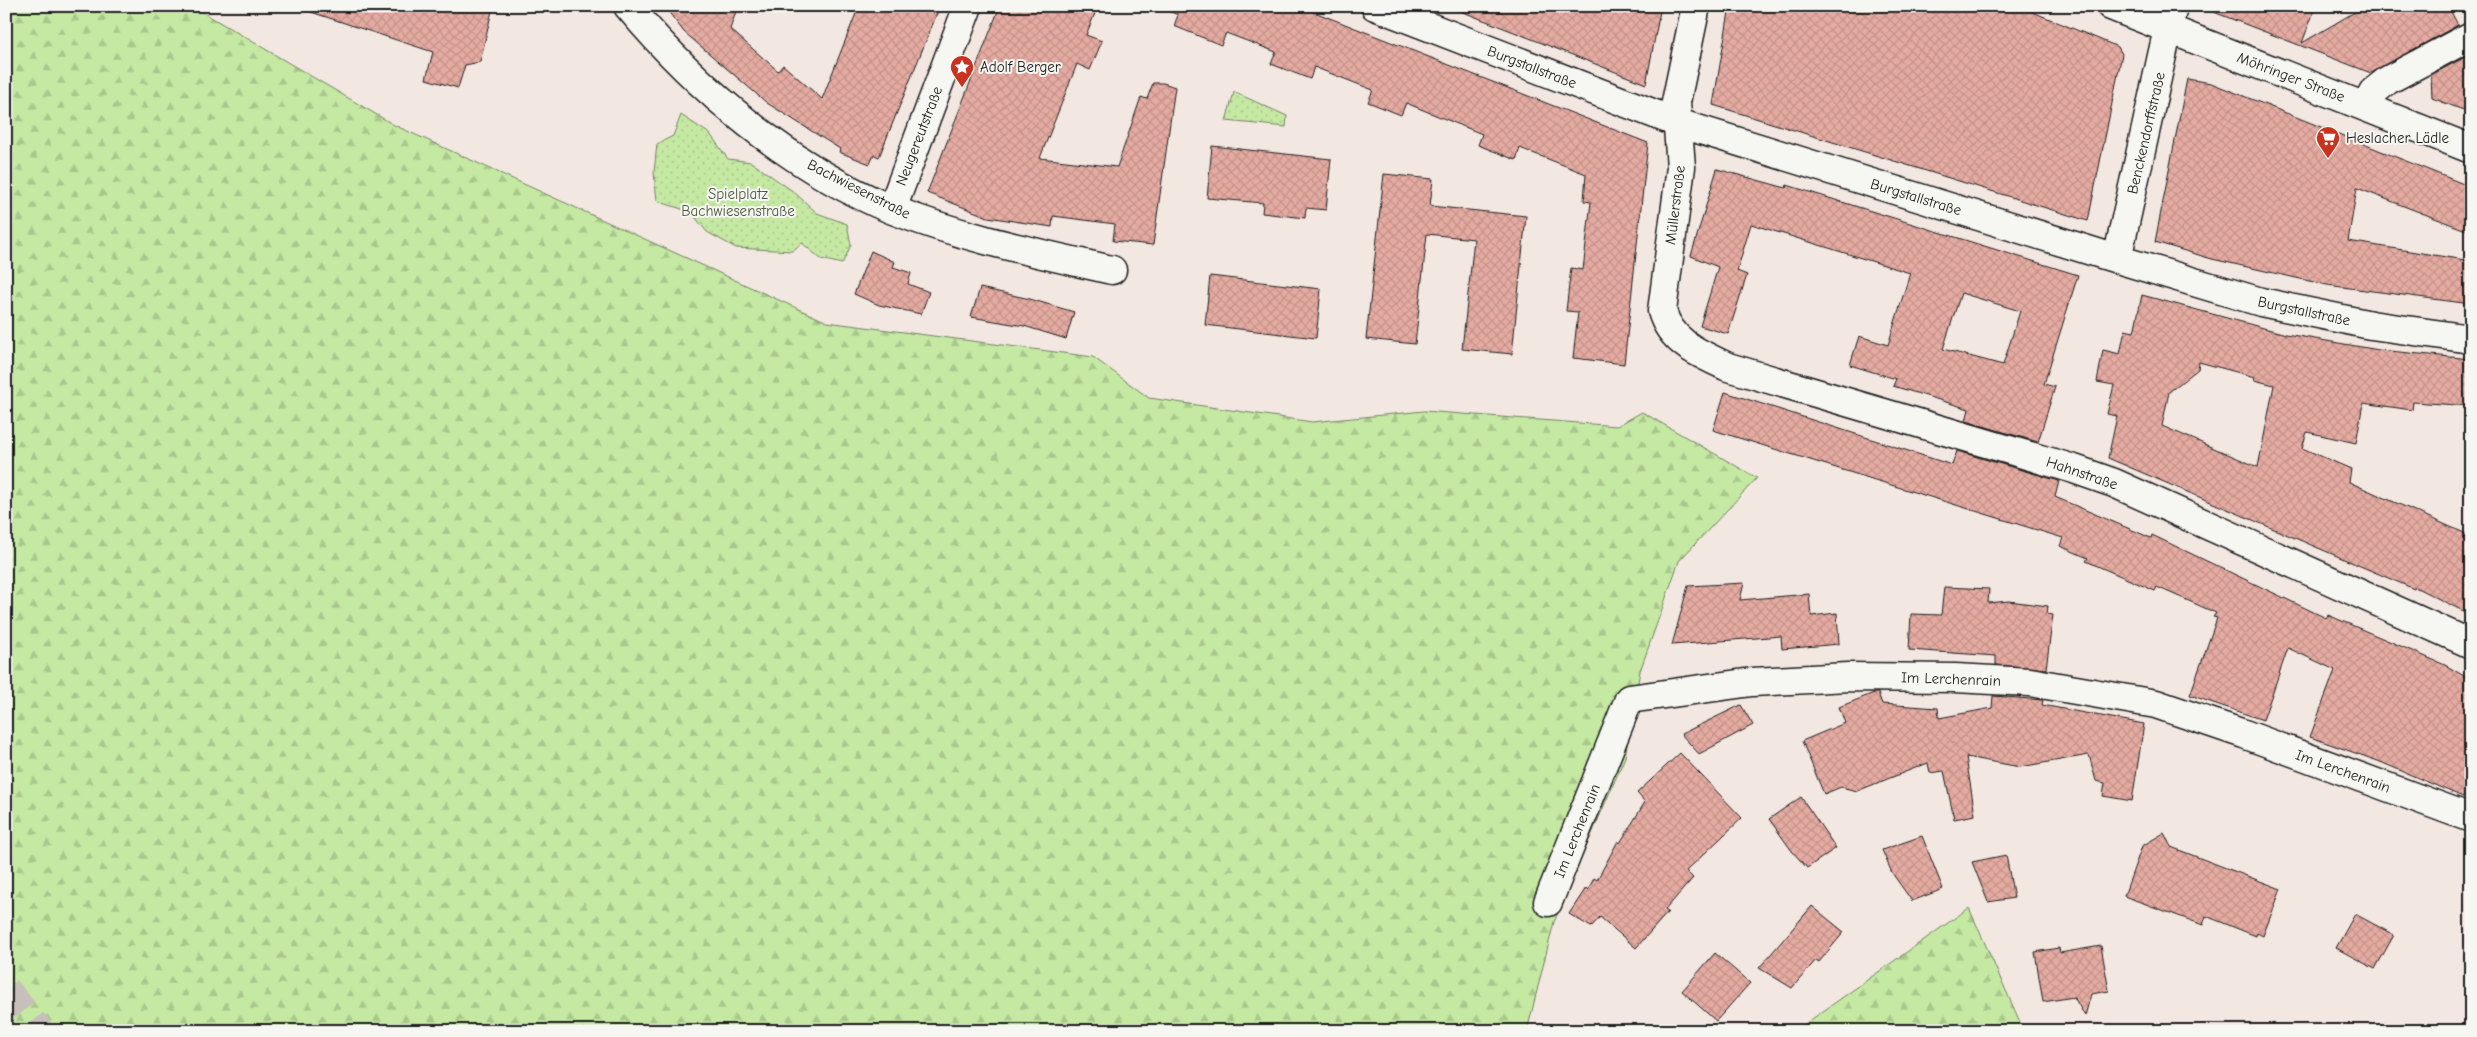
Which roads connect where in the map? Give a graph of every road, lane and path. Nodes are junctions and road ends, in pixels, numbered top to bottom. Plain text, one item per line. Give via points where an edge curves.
1 (628, 6) edge
2 (968, 6) edge
3 (1374, 6) edge
4 (1696, 6) edge
5 (2111, 6) edge
6 (2171, 18) edge
7 (2471, 36) edge
8 (2366, 107) junction
9 (1678, 123) junction
10 (2471, 149) edge
11 (892, 209) junction
12 (2117, 259) junction
13 (1112, 270) dead end
14 (2471, 338) edge
15 (1680, 340) joint
16 (2471, 644) edge
17 (2471, 818) edge
18 (1548, 902) dead end

1 - 11 street, Bachwiesenstraße via 679,61 751,124 825,175
2 - 11 street, Neugereutstraße
3 - 9 street, Burgstallstraße
4 - 9 street, Müllerstraße via 1676,102
5 - 6 street, Möhringer Straße
6 - 8 street, Möhringer Straße
6 - 12 street, Benckendorffstraße
7 - 8 street via 2388,80 2374,92
8 - 10 street, Möhringer Straße
9 - 12 street, Burgstallstraße
9 - 15 street, Müllerstraße via 1681,167 1662,311 1666,323
11 - 13 street, Bachwiesenstraße via 998,245
12 - 14 street, Burgstallstraße via 2261,302 2371,325
15 - 16 street, Hahnstraße via 1693,351 1728,367 2090,474
17 - 18 street, Im Lerchenrain via 2156,704 2030,682 1965,678 1752,682 1629,700

